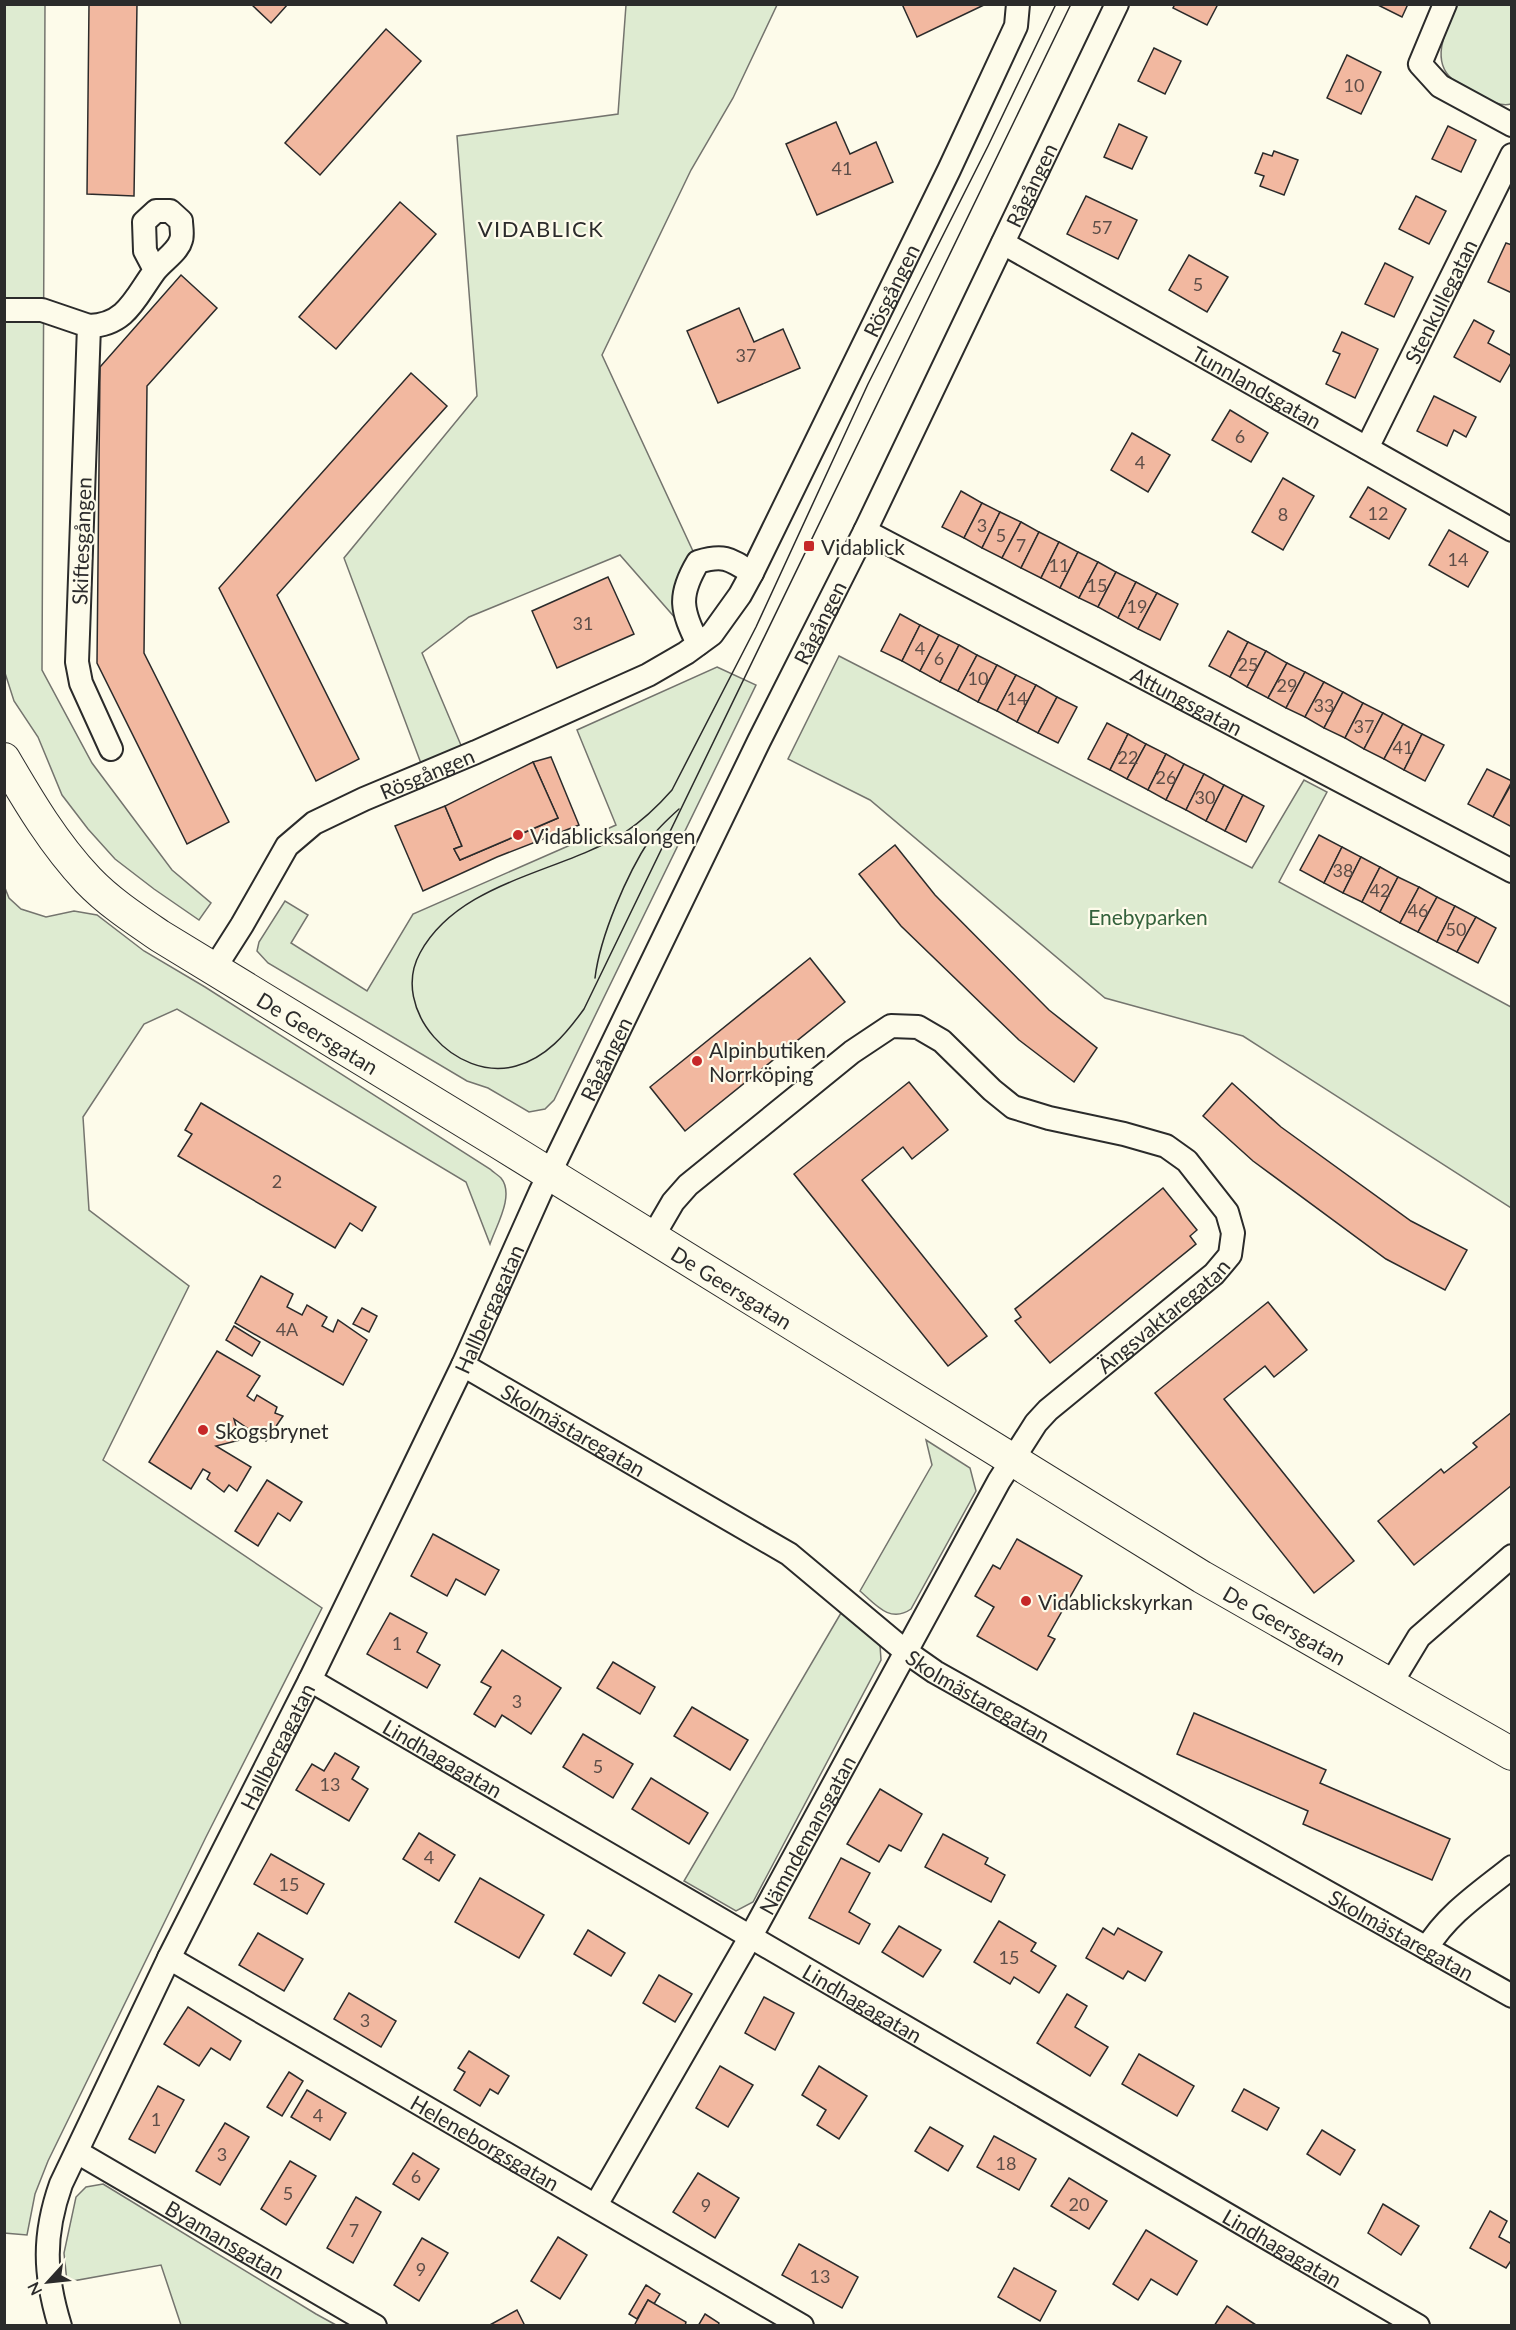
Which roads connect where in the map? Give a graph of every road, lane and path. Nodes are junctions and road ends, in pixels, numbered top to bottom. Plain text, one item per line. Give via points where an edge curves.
1 (1018, 4) edge
2 (1117, 4) edge
3 (1445, 4) edge
4 (1512, 125) edge
5 (1512, 154) edge
6 (1003, 243) junction
7 (155, 270) dead end
8 (4, 310) edge
9 (88, 326) junction
10 (1367, 448) junction
11 (1512, 530) edge
12 (865, 531) junction
13 (752, 573) junction
14 (698, 644) junction
15 (111, 749) dead end
16 (4, 759) edge
17 (1512, 871) edge
18 (214, 969) junction
19 (550, 1174) junction
20 (652, 1238) junction
21 (463, 1365) junction
22 (1012, 1460) junction
23 (1512, 1556) edge
24 (905, 1651) junction
25 (310, 1680) junction
26 (1390, 1685) junction
27 (1512, 1754) edge
28 (1512, 1867) edge
29 (751, 1936) junction
30 (1427, 1948) junction
31 (169, 1958) junction
32 (1512, 1996) edge
33 (77, 2152) junction
34 (596, 2205) junction
35 (60, 2325) edge
36 (375, 2325) edge
37 (802, 2325) edge
38 (1418, 2325) edge

1 - 13 street, Rösgången via 1016,27
2 - 6 street, Rågången
3 - 4 street via 1420,64 1440,86
5 - 10 street, Stenkullegatan
6 - 10 street, Tunnlandsgatan
6 - 12 street, Rågången
7 - 9 street via 144,290 120,317 100,326
8 - 9 street via 42,310
9 - 15 street, Skiftesgången via 77,662 81,683
10 - 11 street, Tunnlandsgatan
12 - 17 street, Attungsgatan
12 - 19 street, Rågången
13 - 14 street, Rösgången via 725,617
13 - 14 street via 730,558 698,562 688,578 684,615
14 - 18 street, Rösgången via 639,679 314,822 287,846
16 - 18 main road, De Geersgatan via 42,823 89,880 128,914
18 - 19 main road, De Geersgatan
19 - 20 main road, De Geersgatan
19 - 21 street, Hallbergagatan
20 - 22 main road, De Geersgatan
20 - 22 street, Ängsvaktaregatan via 688,1185 852,1052 891,1026 918,1027 942,1041 1013,1107 1166,1146 1187,1161 1227,1212 1233,1233 1230,1255 1214,1274 1048,1410
21 - 24 street, Skolmästaregatan via 789,1554
21 - 25 street, Hallbergagatan
22 - 24 street, Nämndemansgatan
22 - 26 main road, De Geersgatan via 1202,1577
23 - 26 street via 1419,1637
24 - 29 street, Nämndemansgatan
24 - 30 street, Skolmästaregatan via 935,1672
25 - 29 street, Lindhagagatan
25 - 31 street, Hallbergagatan
26 - 27 main road, De Geersgatan
28 - 30 street via 1452,1916
29 - 34 street, Nämndemansgatan
29 - 38 street, Lindhagagatan
30 - 32 street, Skolmästaregatan
31 - 33 street, Hallbergagatan
31 - 34 street, Heleneborgsgatan
33 - 35 street, Hallbergagatan via 61,2184 48,2230 48,2283
33 - 36 street, Byamansgatan
34 - 37 street, Heleneborgsgatan

